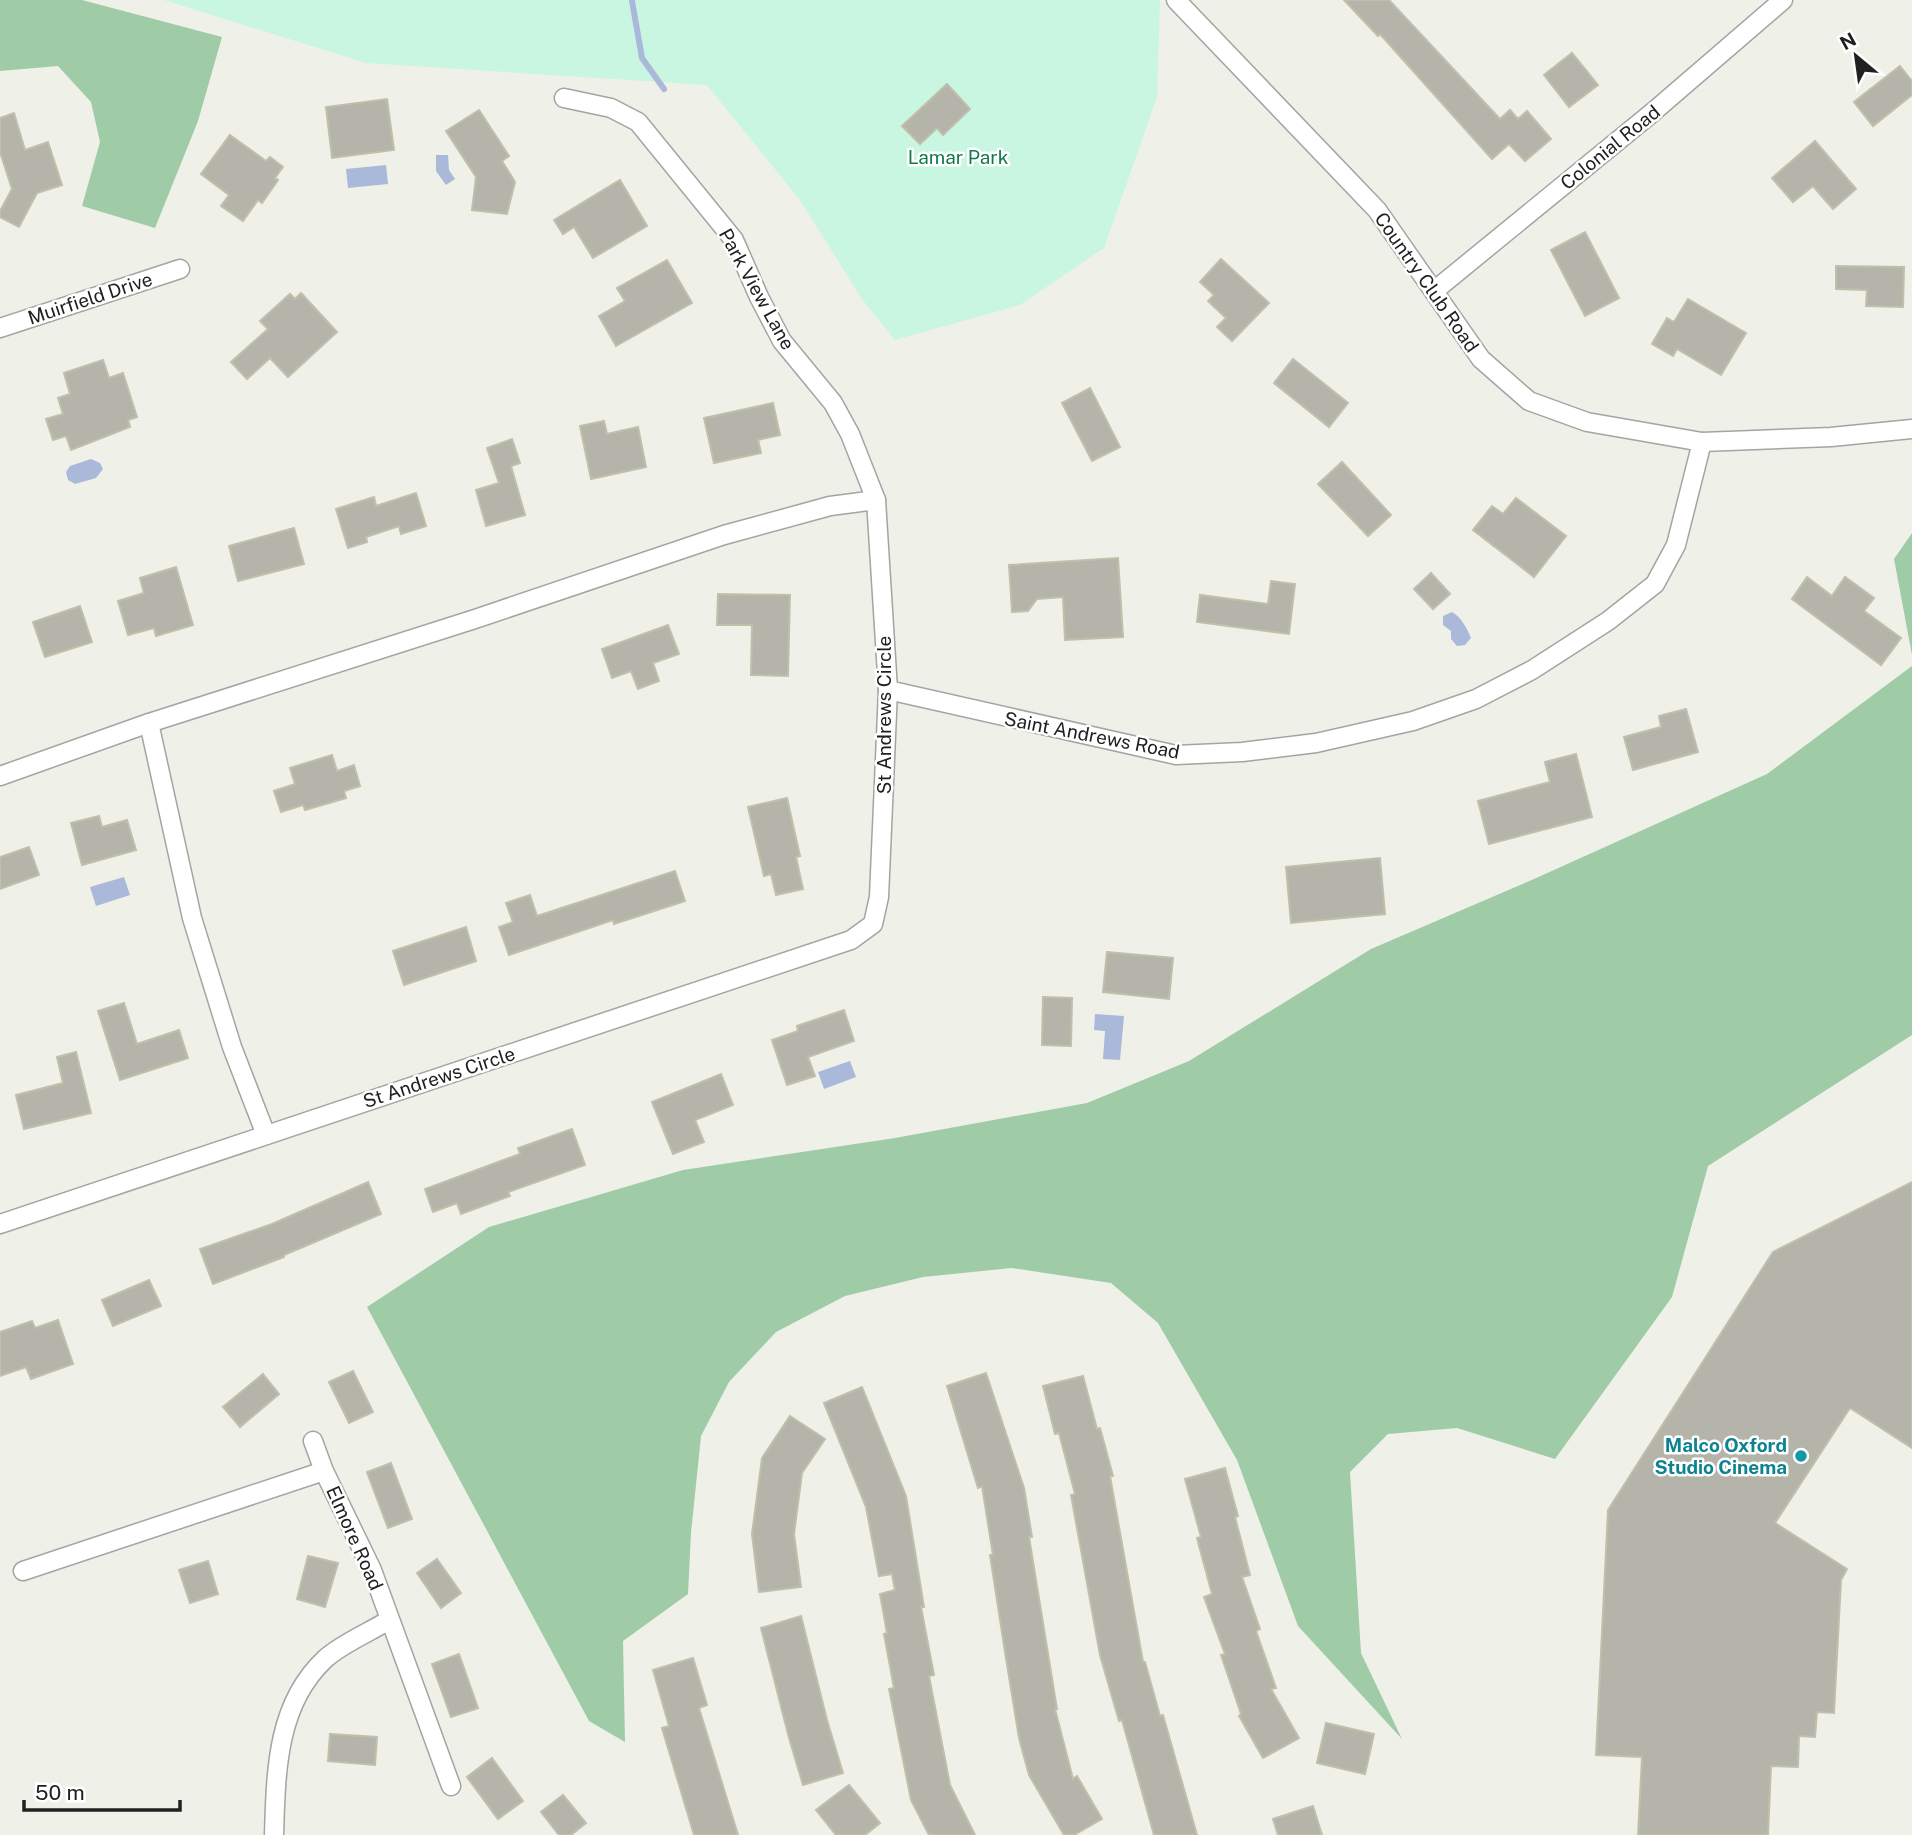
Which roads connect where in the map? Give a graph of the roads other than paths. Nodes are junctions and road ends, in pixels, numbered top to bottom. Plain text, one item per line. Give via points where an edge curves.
1 (1176, 0) edge
2 (1783, 0) edge
3 (564, 98) dead end
4 (180, 269) dead end
5 (1434, 291) junction
6 (0, 328) edge
7 (1912, 429) edge
8 (1702, 442) junction
9 (876, 500) junction
10 (887, 690) junction
11 (149, 723) junction
12 (0, 776) edge
13 (266, 1135) junction
14 (0, 1224) edge
15 (313, 1441) dead end
16 (324, 1471) junction
17 (23, 1571) dead end
18 (389, 1620) junction
19 (451, 1786) dead end
20 (274, 1835) edge

1 - 5 street, Country Club Road via 1377,210
2 - 5 street, Colonial Road
3 - 9 street, Park View Lane via 611,108 638,122 734,240 782,341 832,403 850,435
4 - 6 street, Muirfield Drive
5 - 8 street, Country Club Road via 1481,359 1529,401 1587,422
7 - 8 street, Country Club Road
8 - 10 street, Saint Andrews Road via 1676,545 1655,584 1532,670 1476,699 1413,721 1316,743 1176,755
9 - 10 street, St Andrews Circle
9 - 11 street via 830,506 724,535
10 - 13 street, St Andrews Circle via 879,897 873,924 851,940
11 - 12 street
11 - 13 street via 192,918 232,1048
13 - 14 street, St Andrews Circle
15 - 16 street
16 - 17 street, Elmore Road
16 - 18 street, Elmore Road via 372,1570
18 - 19 street, Elmore Road
18 - 20 street via 326,1658 287,1715

